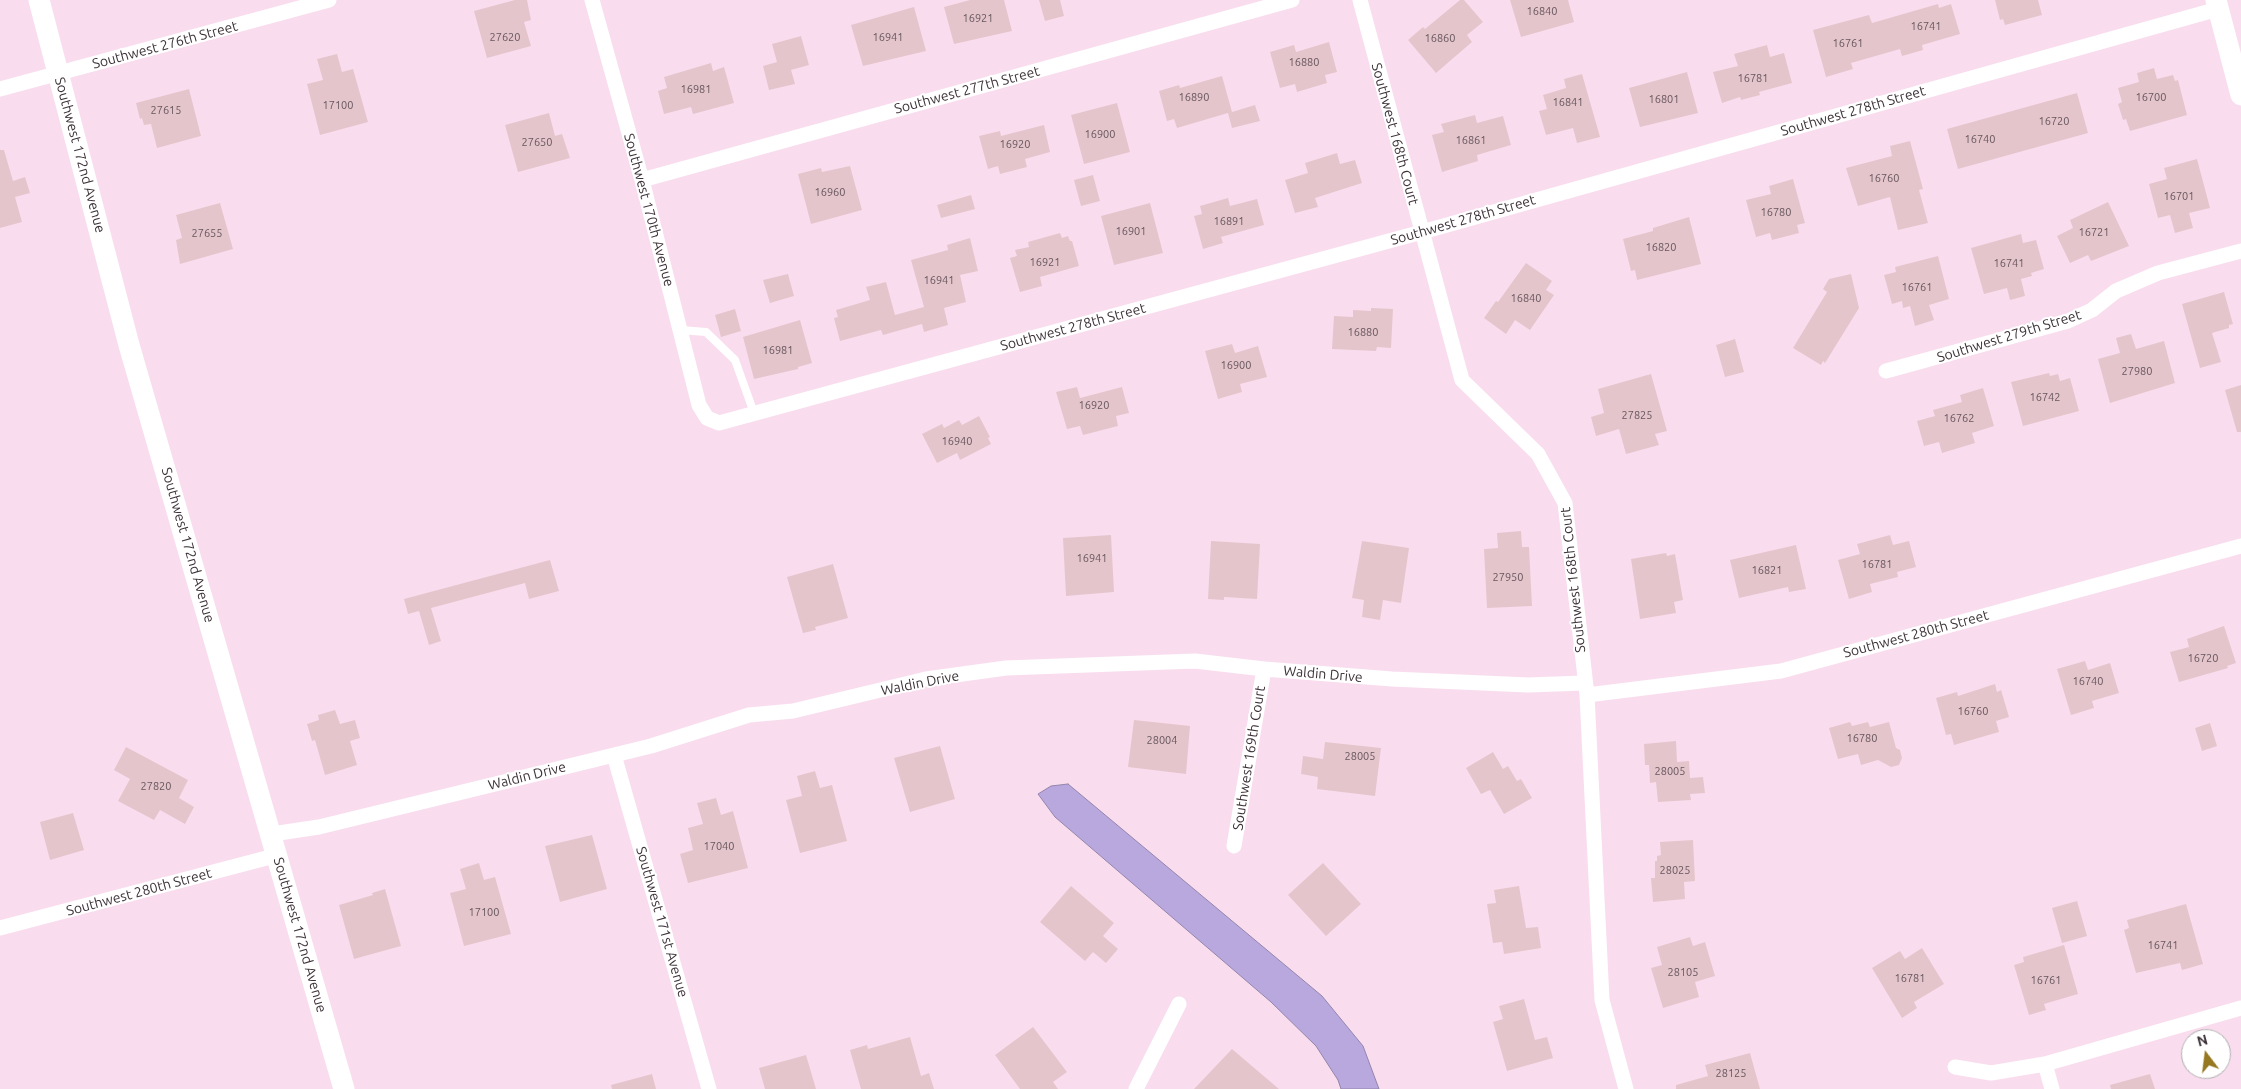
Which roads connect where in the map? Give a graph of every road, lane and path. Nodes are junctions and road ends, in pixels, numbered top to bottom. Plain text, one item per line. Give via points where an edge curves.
1 (39, 0) edge
2 (329, 0) edge
3 (592, 0) edge
4 (1292, 0) edge
5 (1360, 0) edge
6 (2217, 4) edge
7 (58, 74) junction
8 (0, 89) edge
9 (2241, 95) edge
10 (642, 180) junction
11 (1422, 232) junction
12 (2241, 251) edge
13 (680, 330) junction
14 (1886, 372) dead end
15 (754, 414) junction
16 (708, 418) joint
17 (2241, 546) edge
18 (1264, 669) junction
19 (1585, 689) junction
20 (614, 755) junction
21 (272, 834) junction
22 (1234, 846) dead end
23 (278, 854) junction
24 (0, 928) edge
25 (1179, 1004) dead end
26 (2241, 1008) edge
27 (2045, 1064) junction
28 (1955, 1067) dead end
29 (344, 1089) edge
30 (709, 1089) edge
31 (1136, 1089) edge
32 (1626, 1089) edge
33 (2052, 1089) edge

1 - 7 street, Southwest 172nd Avenue
2 - 7 street, Southwest 276th Street
3 - 10 street, Southwest 170th Avenue
4 - 10 street, Southwest 277th Street
5 - 11 street, Southwest 168th Court
6 - 9 street
6 - 11 street, Southwest 278th Street
7 - 8 street, Southwest 276th Street
7 - 21 street, Southwest 172nd Avenue via 130,345
10 - 13 street, Southwest 170th Avenue
11 - 15 street, Southwest 278th Street
11 - 19 street, Southwest 168th Court via 1462,380 1538,454 1565,503
12 - 14 street, Southwest 279th Street via 2158,273 2116,291 2092,310 2068,321
13 - 15 lane via 706,332 735,360
13 - 16 street, Southwest 170th Avenue via 699,406
15 - 16 street, Southwest 278th Street via 719,423
17 - 19 street, Southwest 280th Street via 1781,671
18 - 19 street, Waldin Drive
18 - 20 street, Waldin Drive via 1195,661 1006,668 926,679 794,711 749,715
18 - 22 street, Southwest 169th Court
19 - 32 street, Southwest 168th Court via 1602,1000
20 - 21 street, Waldin Drive via 319,828
20 - 30 street, Southwest 171st Avenue
21 - 23 street, Southwest 172nd Avenue
23 - 24 street, Southwest 280th Street
23 - 29 street, Southwest 172nd Avenue
25 - 31 street
26 - 27 street
27 - 28 street via 1991,1073
27 - 33 street

